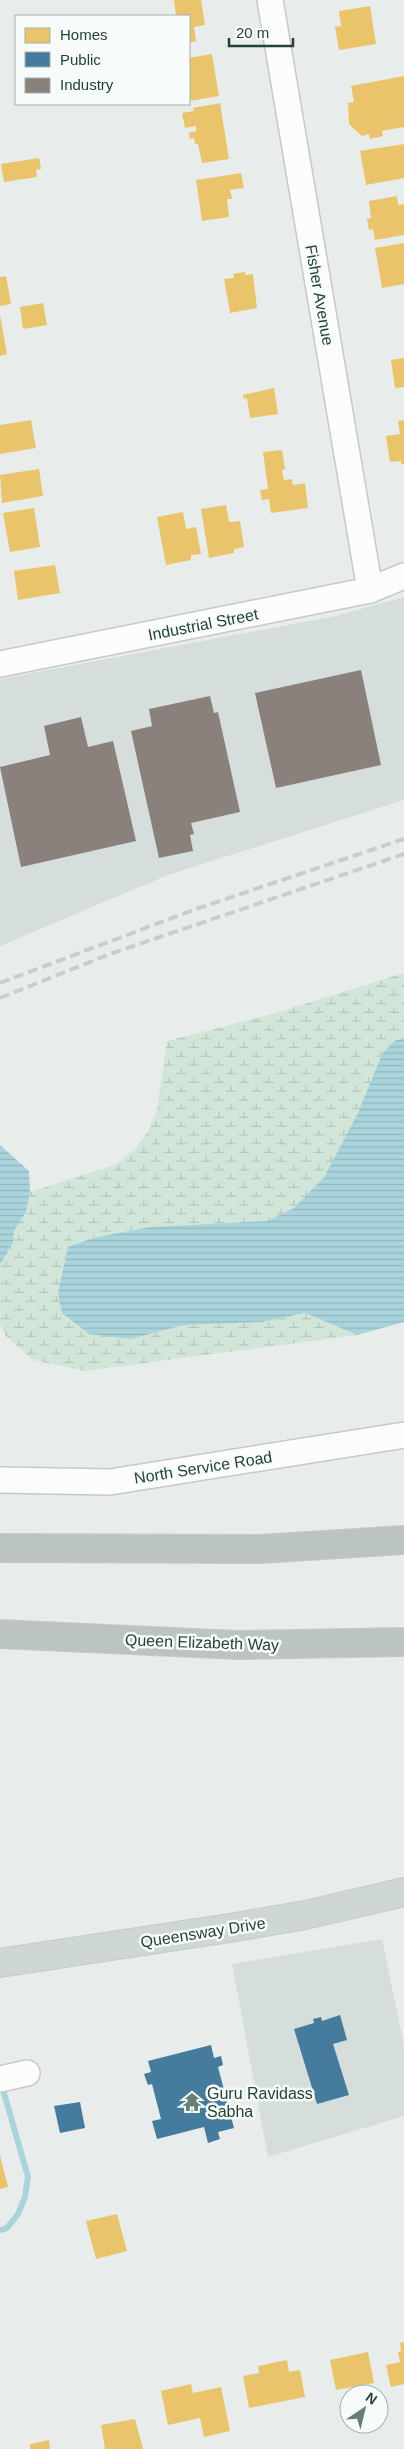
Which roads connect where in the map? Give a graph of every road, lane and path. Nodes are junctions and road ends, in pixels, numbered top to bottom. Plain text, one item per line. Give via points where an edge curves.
1 (270, 0) edge
2 (404, 576) edge
3 (370, 590) junction
4 (0, 664) edge
5 (404, 1436) edge
6 (0, 1480) edge
7 (404, 1540) edge
8 (0, 1548) edge
9 (0, 1634) edge
10 (404, 1642) edge
11 (404, 1892) edge
12 (0, 1964) edge
13 (27, 2073) dead end
14 (0, 2079) edge

1 - 3 street, Fisher Avenue
2 - 3 street, Industrial Street
3 - 4 street, Industrial Street
5 - 6 street, North Service Road via 110,1482
7 - 8 highway via 260,1549
9 - 10 highway, Queen Elizabeth Way via 238,1646
11 - 12 main road, Queensway Drive via 236,1928
13 - 14 street

